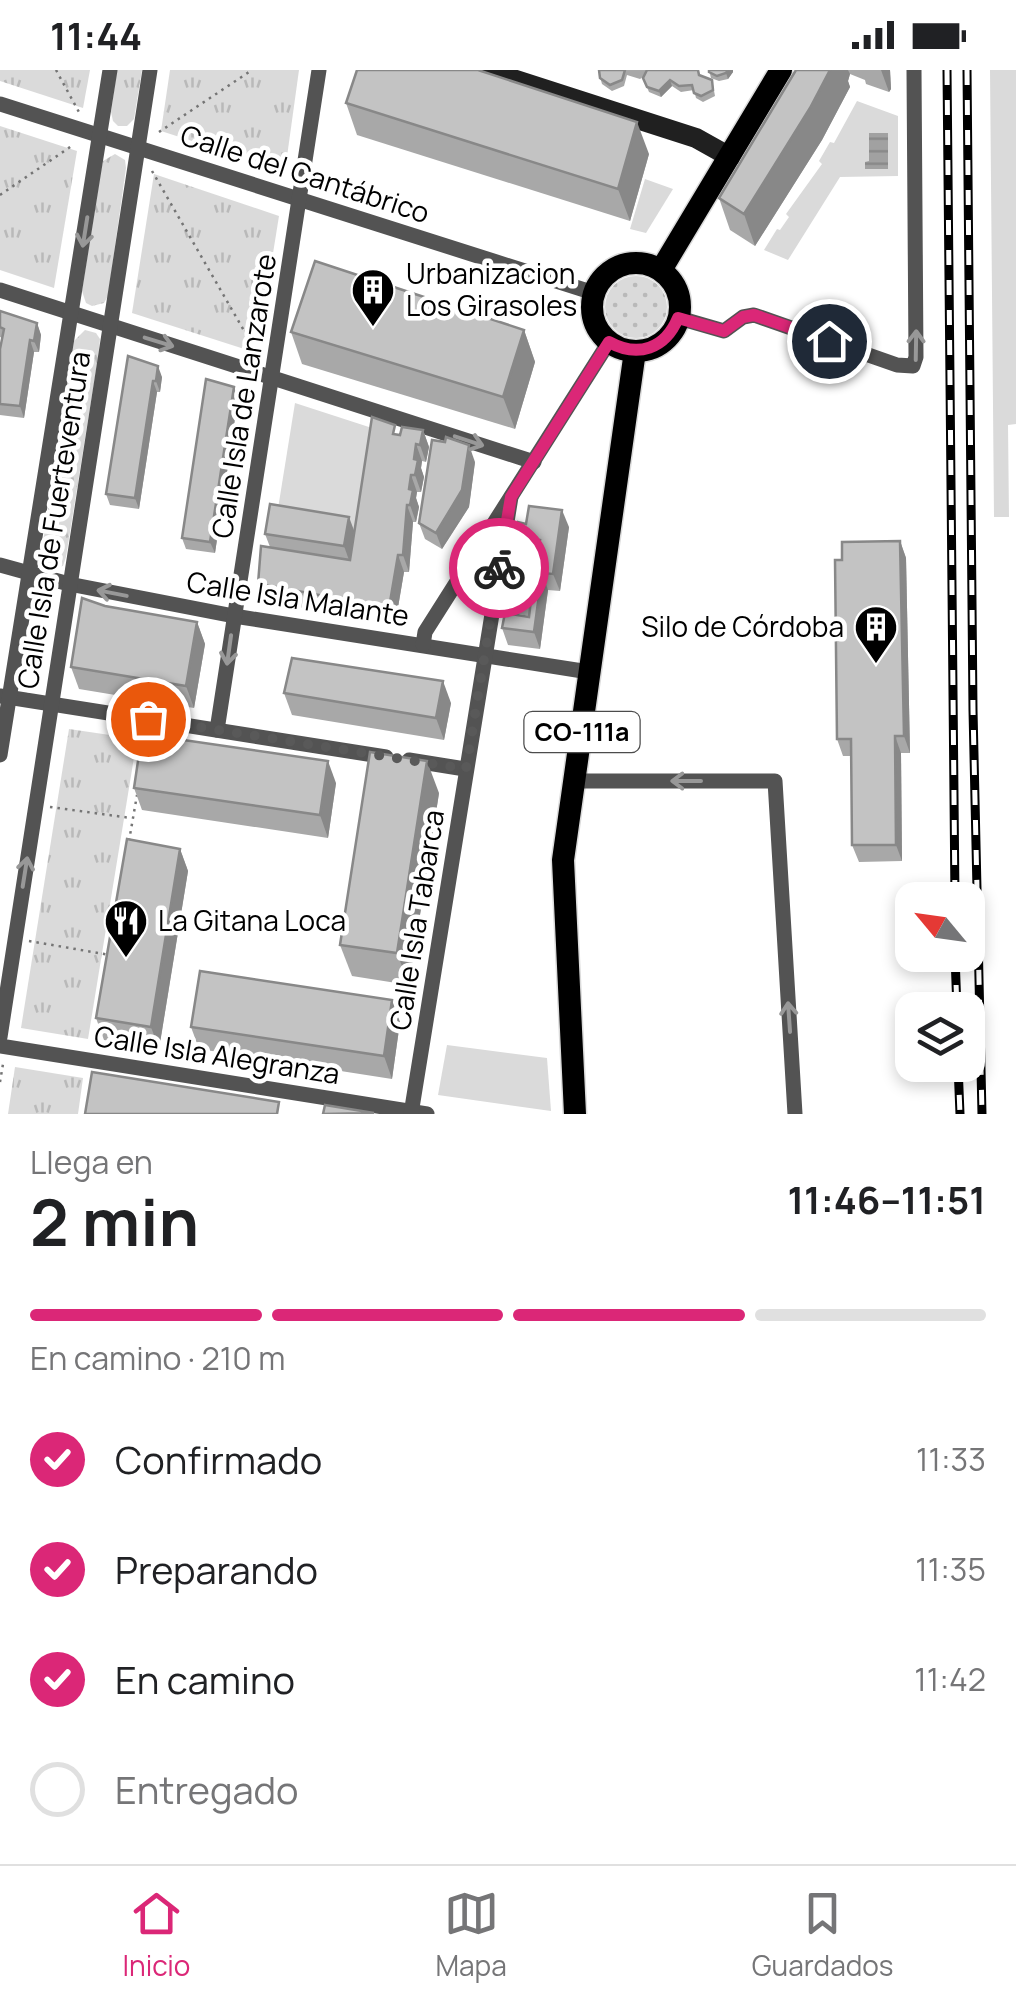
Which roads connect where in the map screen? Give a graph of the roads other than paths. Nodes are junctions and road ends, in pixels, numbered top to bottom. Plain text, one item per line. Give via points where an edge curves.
1 (110, 70) edge
2 (150, 70) edge
3 (320, 70) edge
4 (485, 70) edge
5 (781, 70) edge
6 (914, 70) edge
7 (0, 104) edge
8 (95, 134) junction
9 (139, 146) junction
10 (730, 157) junction
11 (302, 200) junction
12 (660, 270) junction
13 (0, 290) edge
14 (594, 293) junction
15 (72, 314) junction
16 (678, 318) junction
17 (110, 327) junction
18 (609, 342) junction
19 (636, 351) junction
20 (272, 378) junction
21 (534, 462) junction
22 (511, 497) junction
23 (0, 566) edge
24 (28, 575) junction
25 (69, 584) junction
26 (234, 616) junction
27 (423, 646) junction
28 (484, 656) junction
29 (589, 672) junction
30 (4, 697) edge
31 (50, 704) junction
32 (217, 730) junction
33 (0, 756) edge
34 (466, 769) junction
35 (576, 781) junction
36 (0, 1037) edge
37 (0, 1046) edge
38 (417, 1113) edge
39 (576, 1114) edge
40 (795, 1114) edge

1 - 8 street, Calle Isla de Fuerteventura
2 - 9 street, Calle Isla de Fuerteventura
3 - 11 street, Calle Isla de Lanzarote
4 - 10 main road via 696,138
5 - 10 main road
16 -> 6 street via 724,331 743,317 761,316 913,366
7 - 8 street, Calle del Cantábrico
8 - 9 street, Calle del Cantábrico
8 -> 15 street, Calle Isla de Fuerteventura
9 - 11 street, Calle del Cantábrico
9 - 17 street, Calle Isla de Fuerteventura
10 - 12 main road
11 - 14 street, Calle del Cantábrico
11 - 20 street, Calle Isla de Lanzarote
12 - 14 main road via 622,265
12 - 16 main road via 677,292
13 - 15 street
14 - 18 main road via 592,314
15 - 17 street
15 - 24 street, Calle Isla de Fuerteventura
16 - 19 main road via 662,342
17 -> 20 street
17 - 25 street, Calle Isla de Fuerteventura
18 - 19 main road
18 - 21 street
19 - 29 main road, CO-111a
20 -> 21 street
20 - 26 street, Calle Isla de Lanzarote
21 - 22 street
22 - 27 street via 425,632
22 - 28 street, Calle Isla Tabarca
23 - 24 street, Calle Isla Malante
24 - 25 street, Calle Isla Malante
24 - 30 street, Calle Isla de Fuerteventura
26 -> 25 street, Calle Isla Malante
25 - 31 street, Calle Isla de Fuerteventura
26 - 27 street, Calle Isla Malante
26 -> 32 street, Calle Isla de Lanzarote
27 - 28 street, Calle Isla Malante
28 - 29 street, Calle Isla Malante
28 - 34 street, Calle Isla Tabarca
29 - 35 main road, CO-111a
30 - 31 street
30 - 33 street, Calle Isla de Fuerteventura
31 - 32 street
36 -> 31 street, Calle Isla de Fuerteventura
32 - 34 street
34 - 38 street, Calle Isla Tabarca
35 - 39 main road, CO-111a via 564,860
40 -> 35 street via 775,782
37 - 38 street, Calle Isla Alegranza

